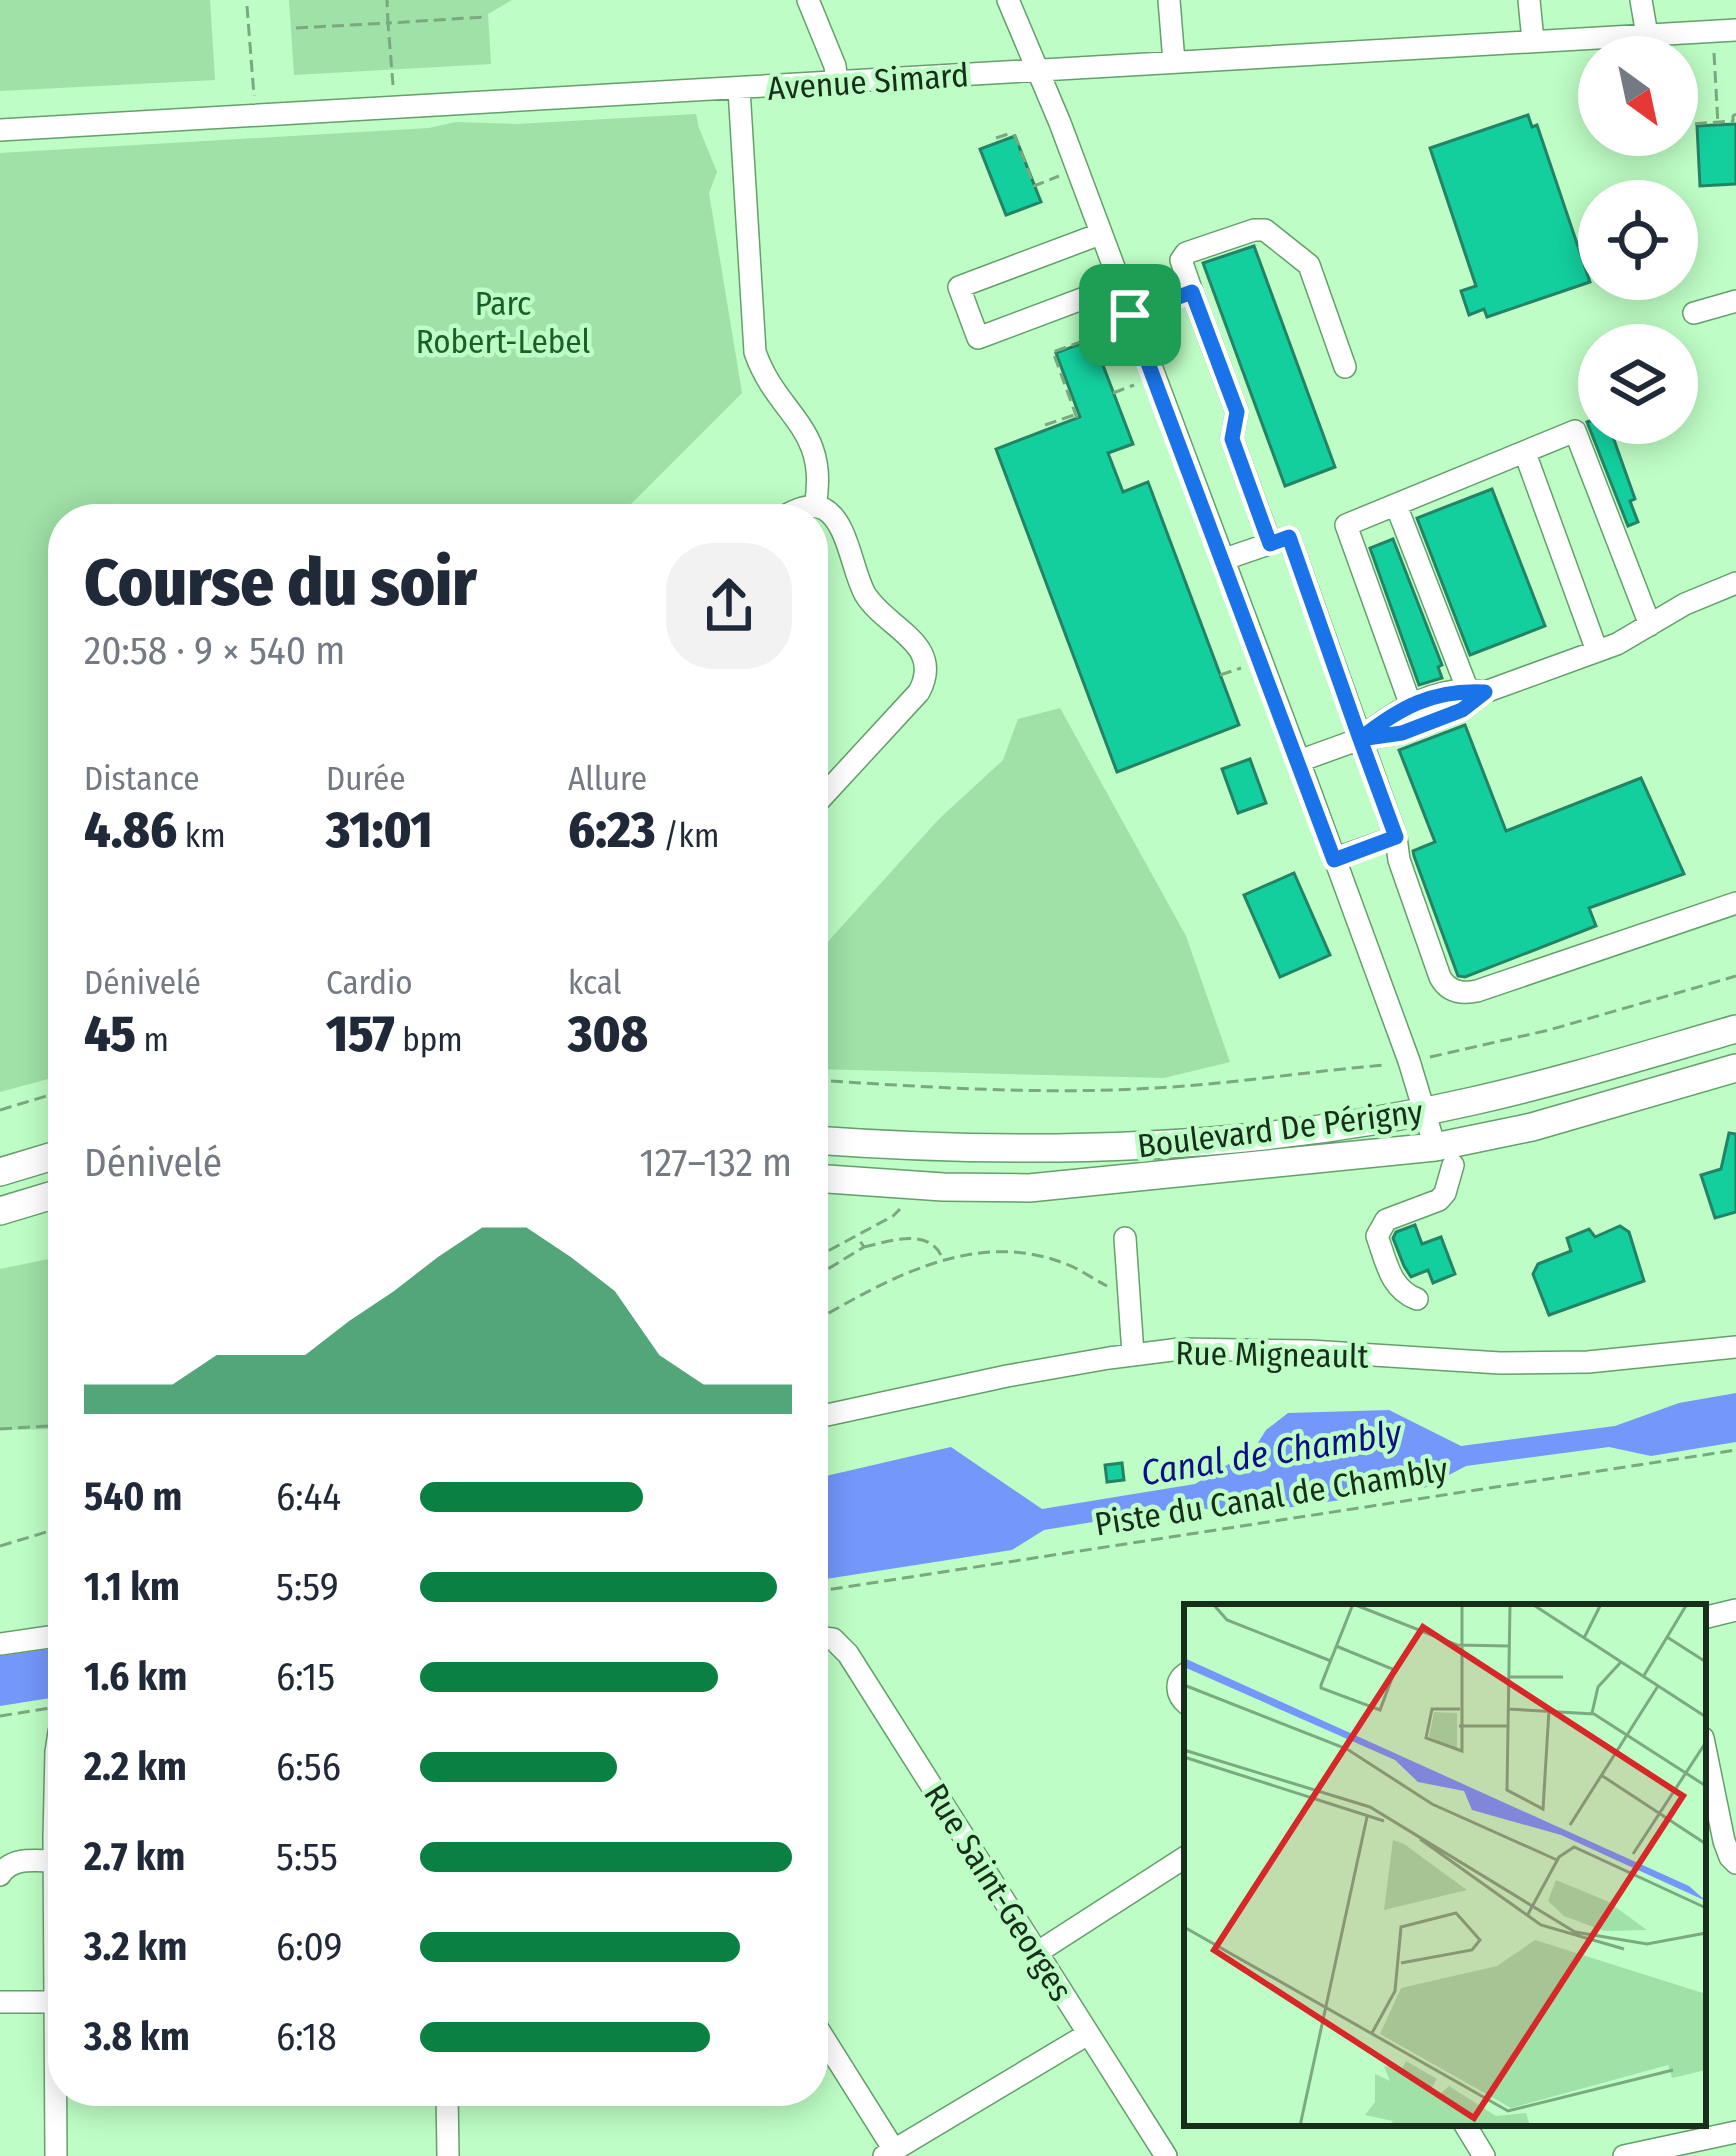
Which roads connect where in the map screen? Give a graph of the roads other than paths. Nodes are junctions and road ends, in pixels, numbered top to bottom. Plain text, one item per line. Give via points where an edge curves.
1 (808, 0) edge
2 (1008, 0) edge
3 (1169, 0) edge
4 (1529, 0) edge
5 (1641, 0) edge
6 (1736, 30) edge
7 (1647, 34) junction
8 (1533, 41) junction
9 (1174, 62) junction
10 (1036, 70) junction
11 (837, 83) junction
12 (739, 89) junction
13 (0, 130) edge
14 (1100, 234) junction
15 (1119, 285) junction
16 (1192, 292) junction
17 (1736, 302) edge
18 (1694, 313) dead end
19 (1130, 315) junction
20 (1345, 367) dead end
21 (1525, 453) junction
22 (815, 504) edge
23 (1396, 505) junction
24 (828, 512) edge
25 (1270, 544) junction
26 (1222, 560) junction
27 (1736, 583) edge
28 (1650, 625) junction
29 (1597, 652) junction
30 (1475, 695) junction
31 (1411, 706) junction
32 (1360, 739) junction
33 (1299, 761) junction
34 (828, 790) edge
35 (1396, 837) junction
36 (1334, 860) junction
37 (1736, 903) edge
38 (1736, 1029) edge
39 (1736, 1068) edge
40 (1425, 1111) junction
41 (828, 1141) edge
42 (1444, 1156) junction
43 (48, 1158) edge
44 (0, 1172) edge
45 (828, 1179) edge
46 (48, 1197) edge
47 (0, 1211) edge
48 (1124, 1238) dead end
49 (1417, 1299) dead end
50 (1736, 1347) edge
51 (1133, 1354) junction
52 (828, 1415) edge
53 (1736, 1610) edge
54 (1706, 1617) edge
55 (828, 1635) edge
56 (48, 1637) edge
57 (0, 1644) edge
58 (1184, 1675) edge
59 (1184, 1702) edge
60 (1706, 1753) edge
61 (1184, 1858) edge
62 (48, 1861) edge
63 (1736, 1863) edge
64 (0, 1874) edge
65 (1038, 1952) junction
66 (0, 2002) edge
67 (48, 2002) edge
68 (1088, 2034) junction
69 (828, 2047) edge
70 (57, 2106) edge
71 (447, 2106) edge
72 (1466, 2126) edge
73 (1736, 2132) edge
74 (889, 2153) edge
75 (56, 2156) edge
76 (448, 2156) edge
77 (1166, 2156) edge
78 (1484, 2156) edge
79 (1624, 2156) edge

1 - 11 street
2 - 10 street
3 - 9 street
4 - 8 street
5 - 7 street
6 - 7 street, Avenue Simard
7 - 8 street, Avenue Simard
8 - 9 street, Avenue Simard
9 - 10 street, Avenue Simard
10 - 11 street, Avenue Simard
10 - 14 street
11 - 12 street, Avenue Simard
12 - 13 street, Avenue Simard
12 - 22 street via 754,352 817,457
14 - 15 street
14 - 15 street via 959,287 978,338
15 - 19 street
16 - 19 street
16 - 20 street via 1183,256 1265,230 1309,265
16 - 25 street via 1237,412 1232,439
17 - 18 street
19 - 26 street
21 - 23 street
21 - 28 street via 1576,431
21 - 29 street
23 - 30 street
23 - 31 street via 1346,525
24 - 34 street via 867,598 915,643 926,672 919,692
25 - 26 street
25 - 32 street via 1289,537
26 - 33 street
27 - 28 street
28 - 29 street
29 - 30 street
30 - 31 street via 1455,691
30 - 32 street via 1462,710 1402,733
31 - 32 street
32 - 33 street
32 - 35 street
33 - 36 street
35 - 36 street
35 - 37 street via 1440,977 1463,993
36 - 40 street
38 - 40 main road, Boulevard De Périgny
39 - 42 main road, Boulevard De Périgny
40 - 41 main road, Boulevard De Périgny via 1119,1147
40 - 42 street
42 - 45 main road, Boulevard De Périgny via 1029,1188
42 - 49 street via 1442,1197 1386,1220 1377,1237 1394,1281
43 - 44 main road
46 - 47 main road
48 - 51 street
50 - 51 street, Rue Migneault via 1588,1362 1220,1348
51 - 52 street, Rue Migneault
53 - 54 street
55 - 65 street, Rue Saint-Georges via 848,1654
56 - 57 street
58 - 59 street
60 - 63 street via 1726,1850
61 - 65 street
62 - 64 street via 14,1862
65 - 68 street, Rue Saint-Georges
66 - 67 street
68 - 74 street
68 - 77 street, Rue Saint-Georges
69 - 74 street
70 - 75 street
71 - 76 street
72 - 78 street
73 - 79 street

